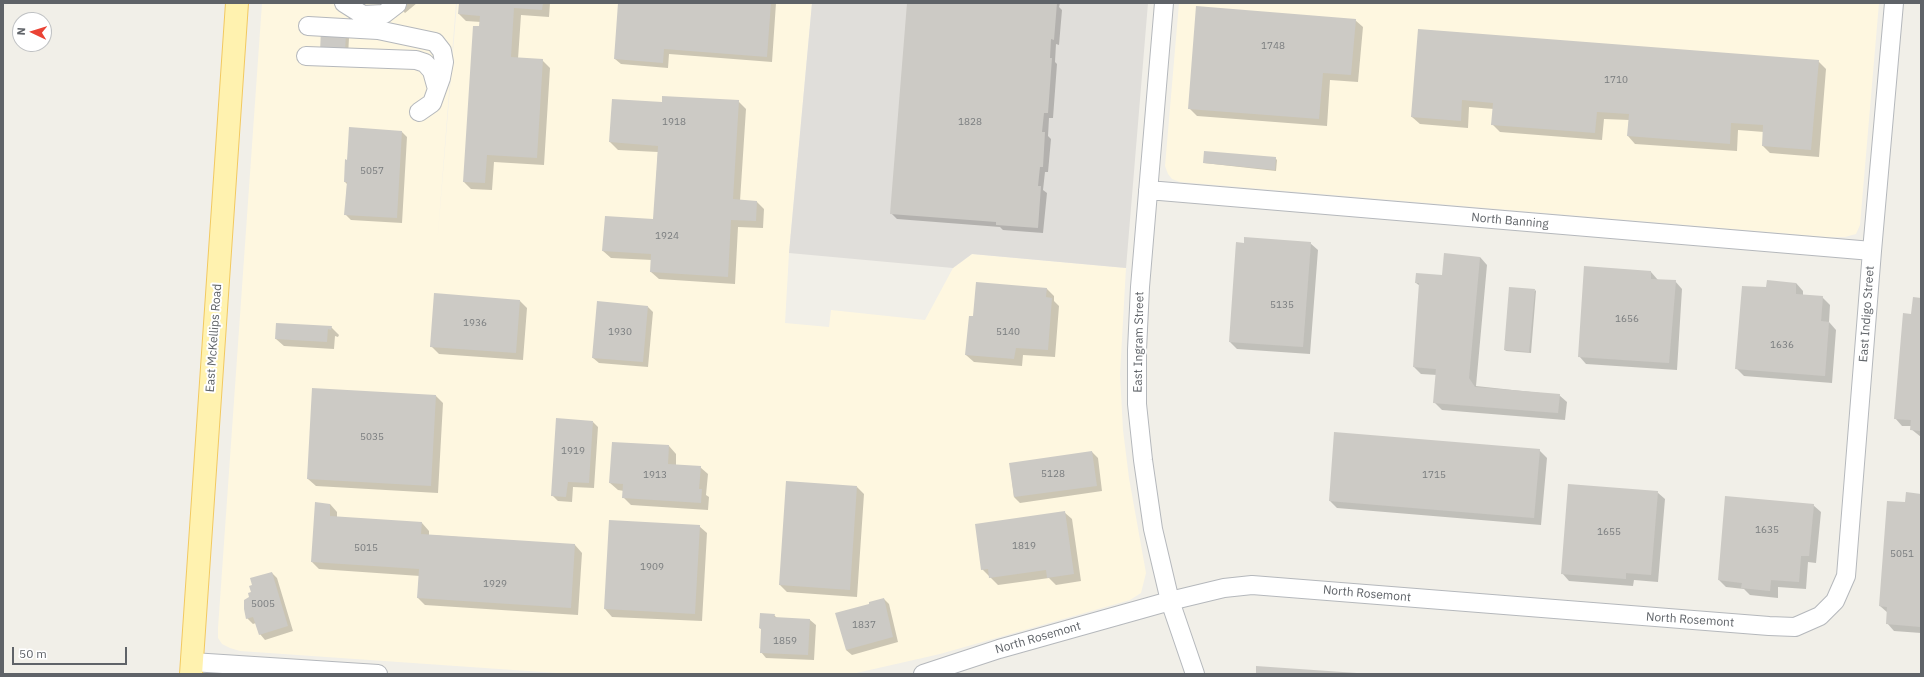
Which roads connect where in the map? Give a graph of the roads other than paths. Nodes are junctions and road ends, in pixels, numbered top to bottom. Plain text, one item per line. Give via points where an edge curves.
1 (237, 3) edge
2 (344, 3) edge
3 (1164, 3) edge
4 (1894, 3) edge
5 (397, 4) dead end
6 (308, 26) dead end
7 (306, 56) dead end
8 (437, 89) junction
9 (419, 112) dead end
10 (1148, 190) junction
11 (1872, 251) junction
12 (1170, 601) junction
13 (1820, 616) joint
14 (192, 668) edge
15 (378, 674) edge
16 (923, 674) edge
17 (1195, 674) edge

1 - 14 main road, East McKellips Road
2 - 5 street via 363,15 384,14
3 - 10 street, East Ingram Street
4 - 11 street, East Indigo Street
6 - 8 street via 378,30 435,42 442,52 444,62
7 - 8 street via 416,60 425,63 432,71
8 - 9 street via 432,103
10 - 11 street, North Banning
10 - 12 street, East Ingram Street via 1140,286 1137,404 1152,523
11 - 13 street, East Indigo Street via 1846,576 1836,601
12 - 13 street, North Rosemont via 1224,588 1252,585 1770,626 1795,627
12 - 16 street, North Rosemont via 999,649
12 - 17 street, East Ingram Street
14 - 15 street

